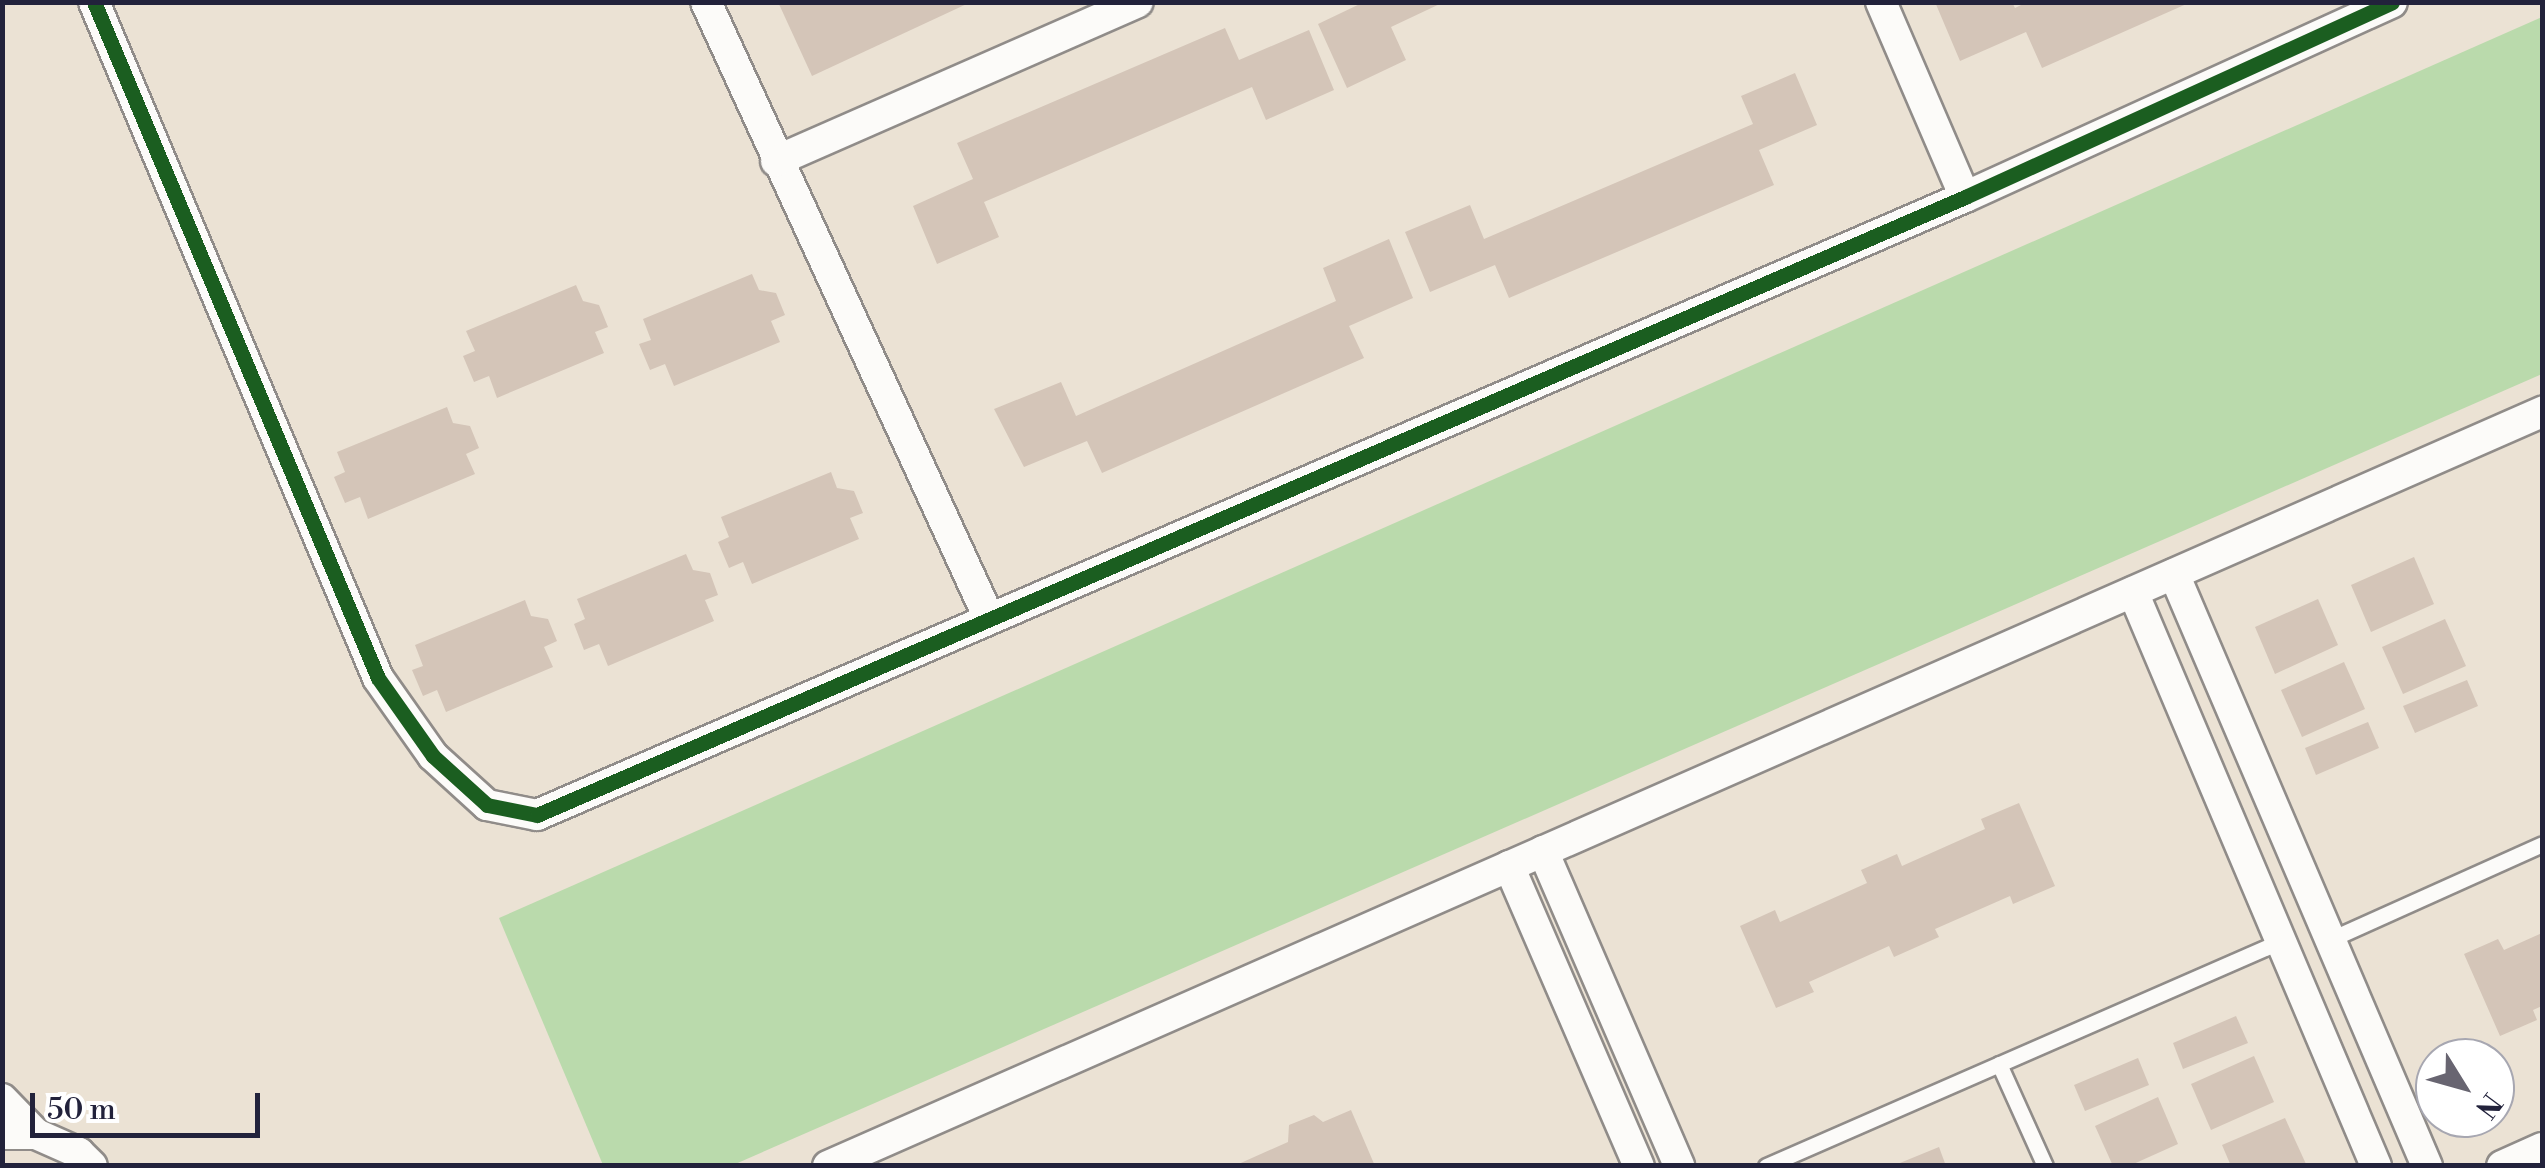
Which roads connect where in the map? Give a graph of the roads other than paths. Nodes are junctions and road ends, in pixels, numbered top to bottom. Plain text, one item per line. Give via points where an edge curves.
1 (94, 2) edge
2 (706, 2) edge
3 (1138, 2) edge
4 (1881, 2) edge
5 (2392, 2) edge
6 (1104, 9) edge
7 (776, 161) junction
8 (1965, 197) junction
9 (2542, 412) edge
10 (2174, 574) junction
11 (2133, 592) junction
12 (989, 618) junction
13 (2542, 844) edge
14 (1543, 851) junction
15 (1509, 866) junction
16 (2331, 940) junction
17 (2281, 941) junction
18 (1999, 1064) junction
19 (2, 1098) edge
20 (2, 1134) edge
21 (36, 1134) junction
22 (2542, 1148) edge
23 (92, 1166) edge
24 (828, 1166) edge
25 (1639, 1166) edge
26 (1679, 1166) edge
27 (1766, 1166) edge
28 (2045, 1166) edge
29 (2376, 1166) edge
30 (2427, 1166) edge
31 (2502, 1166) edge

1 - 12 street via 378,678 434,756 487,805 537,815
2 - 7 street
3 - 6 street
4 - 8 street
5 - 8 street
6 - 7 street
7 - 12 street
8 - 12 street
9 - 10 street
10 - 11 street
10 - 16 street
11 - 14 street
11 - 17 street
13 - 16 lane
14 - 15 street
14 - 26 street
15 - 24 street
15 - 25 street
16 - 30 street
17 - 18 lane
17 - 29 street
18 - 27 lane
18 - 28 lane
19 - 21 street
20 - 21 street
21 - 23 street
22 - 31 street

